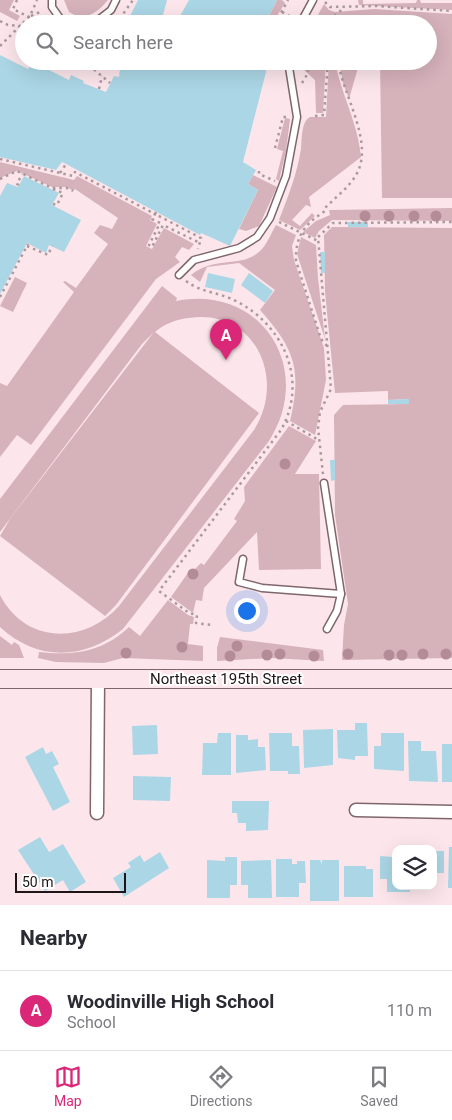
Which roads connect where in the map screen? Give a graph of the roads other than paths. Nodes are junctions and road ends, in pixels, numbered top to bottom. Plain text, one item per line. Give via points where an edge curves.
1 (52, 0) edge
2 (116, 0) edge
3 (313, 0) edge
4 (58, 15) edge
5 (105, 15) edge
6 (302, 15) edge
7 (289, 70) edge
8 (179, 275) road end
9 (324, 483) road end
10 (243, 559) dead end
11 (341, 594) junction
12 (327, 629) dead end
13 (0, 679) edge
14 (98, 679) junction
15 (452, 679) edge
16 (356, 810) dead end
17 (452, 812) edge
18 (98, 813) dead end

1 - 4 lane
2 - 5 lane
3 - 6 lane
7 - 8 lane via 297,116 286,176 270,218 257,237 239,248 194,260
9 - 11 lane
10 - 11 lane via 239,582 262,588
11 - 12 lane via 338,611
13 - 14 main road, Northeast 195th Street
14 - 15 main road, Northeast 195th Street
14 - 18 street
16 - 17 street

